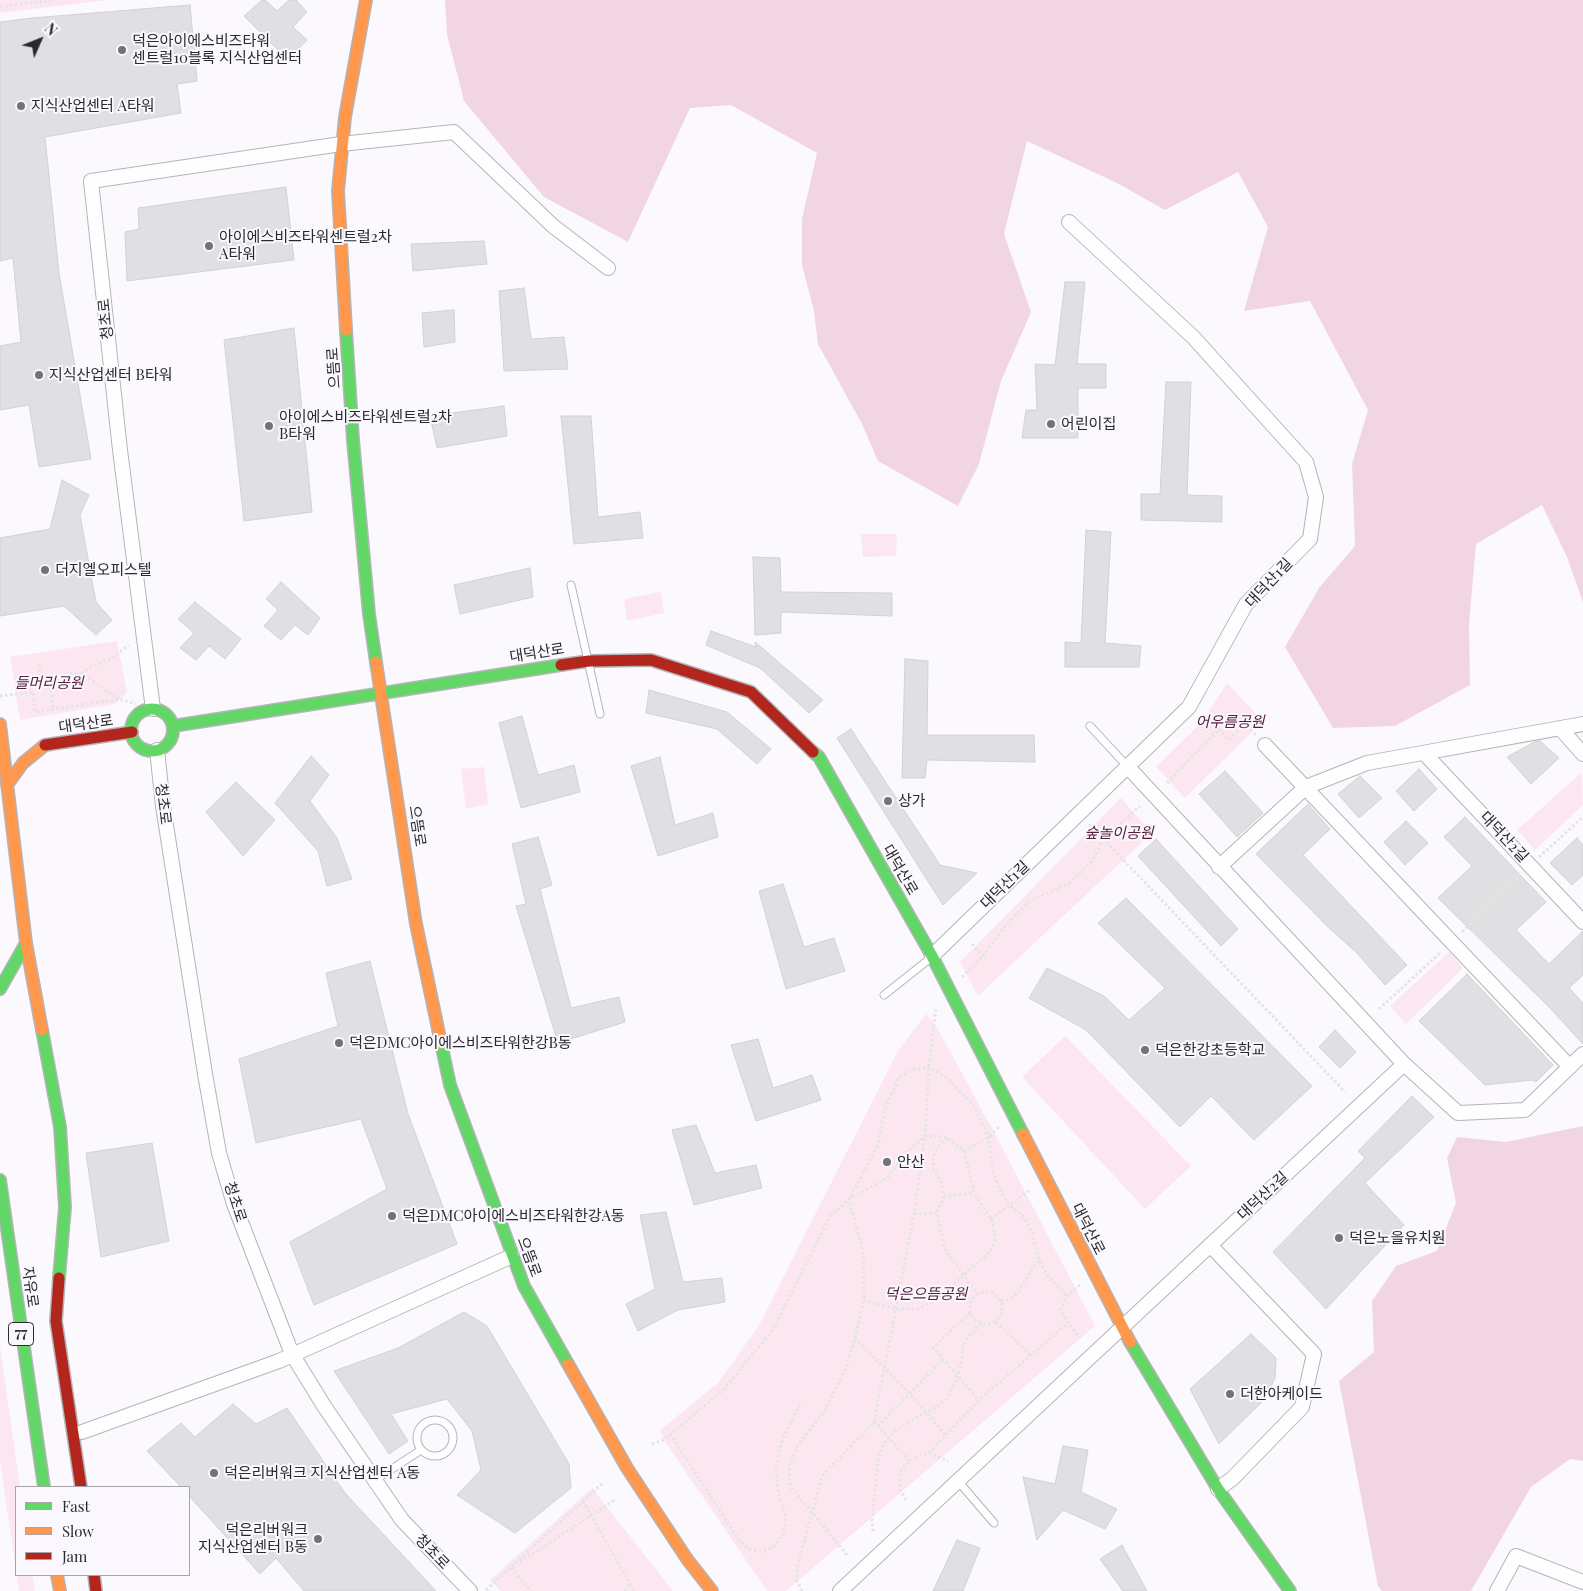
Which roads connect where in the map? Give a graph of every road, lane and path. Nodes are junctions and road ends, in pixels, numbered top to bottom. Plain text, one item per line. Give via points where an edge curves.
1 (54, 0) edge
2 (366, 0) edge
3 (0, 8) edge
4 (342, 144) junction
5 (1069, 222) dead end
6 (608, 268) dead end
7 (571, 585) dead end
8 (129, 645) dead end
9 (589, 661) junction
10 (38, 664) dead end
11 (82, 674) junction
12 (51, 689) junction
13 (380, 693) junction
14 (0, 696) edge
15 (120, 699) junction
16 (136, 704) dead end
17 (52, 709) junction
18 (153, 709) junction
19 (600, 714) dead end
20 (0, 723) edge
21 (1583, 724) edge
22 (173, 726) junction
23 (1090, 726) dead end
24 (1560, 728) junction
25 (14, 732) dead end
26 (132, 732) junction
27 (29, 740) dead end
28 (45, 745) junction
29 (1265, 745) joint
30 (157, 750) junction
31 (1424, 753) junction
32 (1583, 754) edge
33 (1127, 766) junction
34 (1167, 783) dead end
35 (7, 786) junction
36 (1306, 787) junction
37 (1140, 806) dead end
38 (1583, 817) edge
39 (1089, 824) dead end
40 (1103, 839) junction
41 (1530, 865) junction
42 (1219, 867) junction
43 (1583, 922) edge
44 (1452, 942) junction
45 (26, 943) junction
46 (972, 944) dead end
47 (932, 956) junction
48 (983, 956) junction
49 (961, 977) dead end
50 (0, 989) edge
51 (884, 995) dead end
52 (936, 1006) dead end
53 (1379, 1009) dead end
54 (1583, 1054) edge
55 (1404, 1064) junction
56 (929, 1067) junction
57 (1570, 1067) junction
58 (1345, 1092) dead end
59 (999, 1127) dead end
60 (925, 1136) junction
61 (946, 1137) junction
62 (989, 1137) junction
63 (964, 1151) junction
64 (0, 1180) edge
65 (1031, 1189) dead end
66 (974, 1193) junction
67 (944, 1196) junction
68 (849, 1199) junction
69 (1010, 1206) junction
70 (937, 1213) junction
71 (914, 1214) junction
72 (991, 1220) junction
73 (1210, 1245) junction
74 (512, 1256) junction
75 (1039, 1261) junction
76 (59, 1276) junction
77 (964, 1277) junction
78 (1080, 1285) dead end
79 (977, 1294) junction
80 (1067, 1296) junction
81 (864, 1300) junction
82 (1001, 1301) junction
83 (895, 1309) junction
84 (970, 1313) junction
85 (65, 1321) dead end
86 (996, 1322) junction
87 (1068, 1323) junction
88 (980, 1324) junction
89 (1122, 1328) junction
90 (855, 1338) junction
91 (1080, 1338) dead end
92 (292, 1354) junction
93 (1030, 1355) junction
94 (943, 1358) junction
95 (884, 1367) junction
96 (958, 1375) junction
97 (909, 1393) junction
98 (979, 1400) junction
99 (801, 1403) dead end
100 (926, 1413) junction
101 (874, 1422) junction
102 (878, 1426) junction
103 (82, 1432) dead end
104 (670, 1434) junction
105 (888, 1436) junction
106 (946, 1436) junction
107 (652, 1444) dead end
108 (421, 1450) junction
109 (929, 1453) junction
110 (910, 1461) junction
111 (948, 1461) dead end
112 (375, 1480) junction
113 (958, 1481) junction
114 (604, 1482) dead end
115 (44, 1486) edge
116 (81, 1486) edge
117 (1218, 1489) junction
118 (616, 1499) dead end
119 (906, 1500) dead end
120 (583, 1501) junction
121 (813, 1513) junction
122 (592, 1514) junction
123 (994, 1523) dead end
124 (873, 1531) dead end
125 (847, 1556) dead end
126 (510, 1568) junction
127 (58, 1576) edge
128 (94, 1576) edge
129 (1583, 1582) edge
130 (629, 1583) junction
131 (486, 1590) dead end
132 (60, 1591) edge
133 (96, 1591) edge
134 (470, 1591) edge
135 (531, 1591) edge
136 (625, 1591) edge
137 (634, 1591) edge
138 (712, 1591) edge
139 (802, 1591) edge
140 (840, 1591) edge
141 (1290, 1591) edge
142 (1497, 1591) edge

1 - 3 path
2 - 4 main road, 으뜸로
4 - 6 street via 454,132 553,226
4 - 13 main road, 으뜸로 via 338,191 353,440
4 - 18 street, 청초로 via 91,181 120,450
5 - 33 street, 대덕산1길 via 1193,336 1306,462 1316,497 1310,539 1246,604 1189,707
7 - 9 lane
8 - 11 path
9 - 13 main road, 대덕산로
9 - 19 lane
9 - 47 main road, 대덕산로 via 651,660 751,692 819,757
10 - 12 path via 42,678
11 - 12 path via 72,673 58,679
11 - 15 path
12 - 17 path
13 - 22 main road, 대덕산로
13 - 74 main road, 으뜸로 via 416,924 448,1076
14 - 17 path via 33,692 36,712
15 - 16 path
15 - 17 path
18 - 22 main road via 166,714
18 - 26 main road via 135,718
20 - 25 main road
20 - 35 main road
21 - 24 street
22 - 30 main road via 168,744
23 - 33 lane
24 - 31 street
24 - 32 street
26 - 28 main road, 대덕산로
26 - 30 main road via 143,749
27 - 28 main road
28 - 35 main road via 23,763
29 - 34 path via 1245,724 1230,740 1219,729
29 - 36 street
30 - 92 street, 청초로 via 179,910 220,1153 234,1204
31 - 36 street via 1367,763
31 - 41 street, 대덕산2길
33 - 42 street
33 - 47 street, 대덕산1길
35 - 45 main road
36 - 42 street
36 - 44 street
37 - 40 path
38 - 41 path
39 - 40 path
40 - 48 path via 1093,860 1068,884 1029,901
40 - 58 path
41 - 43 street, 대덕산2길
41 - 44 path
42 - 55 street
44 - 53 path
44 - 57 street
45 - 50 main road
45 - 76 main road via 60,1127 65,1207
46 - 48 path
47 - 51 lane
47 - 89 main road, 대덕산로
48 - 49 path
52 - 56 path
54 - 57 street
55 - 57 street via 1458,1113 1525,1110
55 - 73 street, 대덕산2길
56 - 60 path
56 - 62 path via 946,1076 974,1106
56 - 68 path via 899,1077 884,1112 878,1144
59 - 62 path
60 - 61 path
60 - 68 path via 887,1178
60 - 71 path
61 - 63 path
61 - 67 path via 933,1158
62 - 63 path
62 - 69 path via 993,1172
63 - 66 path
64 - 115 main road, 자유로 / 77
65 - 69 path
66 - 67 path
66 - 72 path
67 - 70 path
68 - 81 path via 863,1252
68 - 104 path via 830,1217 772,1331 723,1390
69 - 72 path
69 - 75 path via 1023,1216 1032,1232
70 - 71 path
70 - 77 path via 945,1250
71 - 83 path
72 - 77 path via 996,1238 990,1252
73 - 89 street, 대덕산2길
73 - 117 street via 1314,1354 1302,1407 1232,1479
74 - 92 street
74 - 138 main road, 으뜸로 via 524,1286 627,1468
75 - 80 path via 1047,1276
75 - 82 path via 1018,1293
76 - 85 lane
76 - 116 main road via 56,1321
77 - 79 path
77 - 83 path via 934,1301 916,1309
78 - 80 path
79 - 82 path via 988,1292
79 - 84 path via 970,1302
80 - 87 path via 1061,1309
81 - 83 path
81 - 90 path
82 - 86 path via 1002,1312
83 - 95 path
84 - 88 path
84 - 94 path via 933,1347
86 - 88 path
86 - 93 path
87 - 91 path
87 - 93 path
88 - 96 path via 968,1336 962,1349
89 - 113 street, 대덕산2길
89 - 117 main road, 대덕산로
90 - 95 path
90 - 121 path via 845,1370 824,1412 798,1445 789,1467 790,1486
92 - 103 street
92 - 112 street, 청초로
93 - 98 path
94 - 96 path
94 - 97 path
95 - 97 path
95 - 101 path
96 - 98 path
96 - 100 path via 948,1397
97 - 100 path
97 - 102 path
98 - 106 path
99 - 104 path via 783,1438 776,1464 778,1492 786,1518 783,1534 773,1546 761,1552 750,1549 739,1540
100 - 105 path
100 - 106 path
101 - 102 path
101 - 121 path via 822,1476
102 - 105 path
104 - 107 path
105 - 110 path
105 - 124 path via 879,1455 872,1509
106 - 109 path
108 - 108 lane via 438,1456 448,1450 453,1439 449,1428 440,1421 424,1424 417,1439
108 - 112 lane
109 - 110 path
109 - 111 path
110 - 119 path via 902,1470 899,1481
112 - 134 street, 청초로 via 402,1520
113 - 123 lane
113 - 140 street, 대덕산2길
114 - 120 path
117 - 141 main road, 대덕산로
118 - 122 path
120 - 122 path
120 - 126 path
121 - 125 path
121 - 139 path via 797,1568 797,1581
122 - 126 path
122 - 130 path
126 - 131 path
126 - 135 path
127 - 132 main road
128 - 133 main road
129 - 142 street via 1516,1556
130 - 136 path
130 - 137 path

